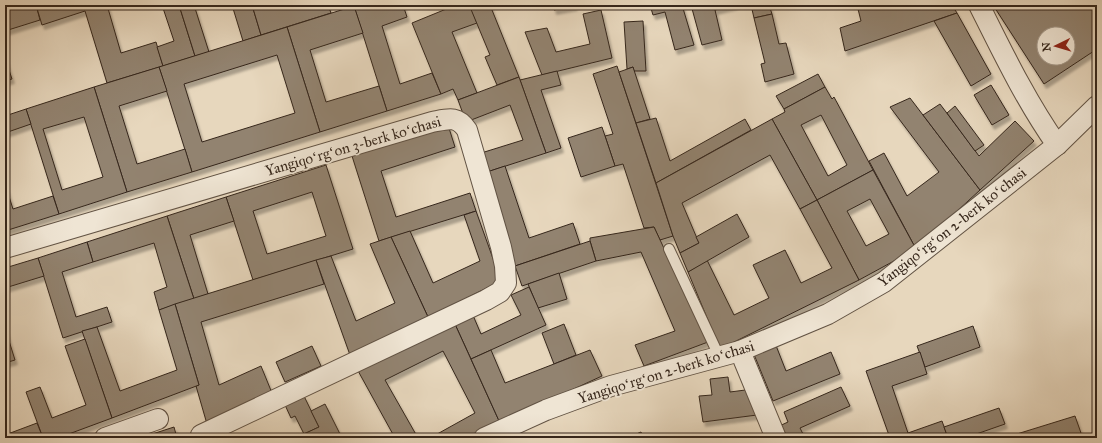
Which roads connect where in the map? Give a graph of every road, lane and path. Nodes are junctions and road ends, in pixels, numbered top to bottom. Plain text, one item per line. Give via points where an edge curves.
1 (979, 5) edge
2 (1097, 106) edge
3 (1057, 145) junction
4 (5, 248) edge
5 (669, 249) dead end
6 (740, 352) junction
7 (719, 356) junction
8 (158, 419) dead end
9 (105, 438) edge
10 (202, 438) edge
11 (484, 438) edge
12 (776, 438) edge

1 - 3 street via 1018,83
2 - 3 street, Yangiqoʻrgʻon 2-berk koʻchasi
3 - 6 street, Yangiqoʻrgʻon 2-berk koʻchasi via 884,282 828,314
4 - 10 street, Yangiqoʻrgʻon 3-berk koʻchasi via 432,122 448,119 462,123 467,130 501,247 506,282 500,292 201,435
5 - 7 lane
6 - 7 street, Yangiqoʻrgʻon 2-berk koʻchasi
6 - 12 street
7 - 11 street, Yangiqoʻrgʻon 2-berk koʻchasi via 611,386 546,410
8 - 9 street

